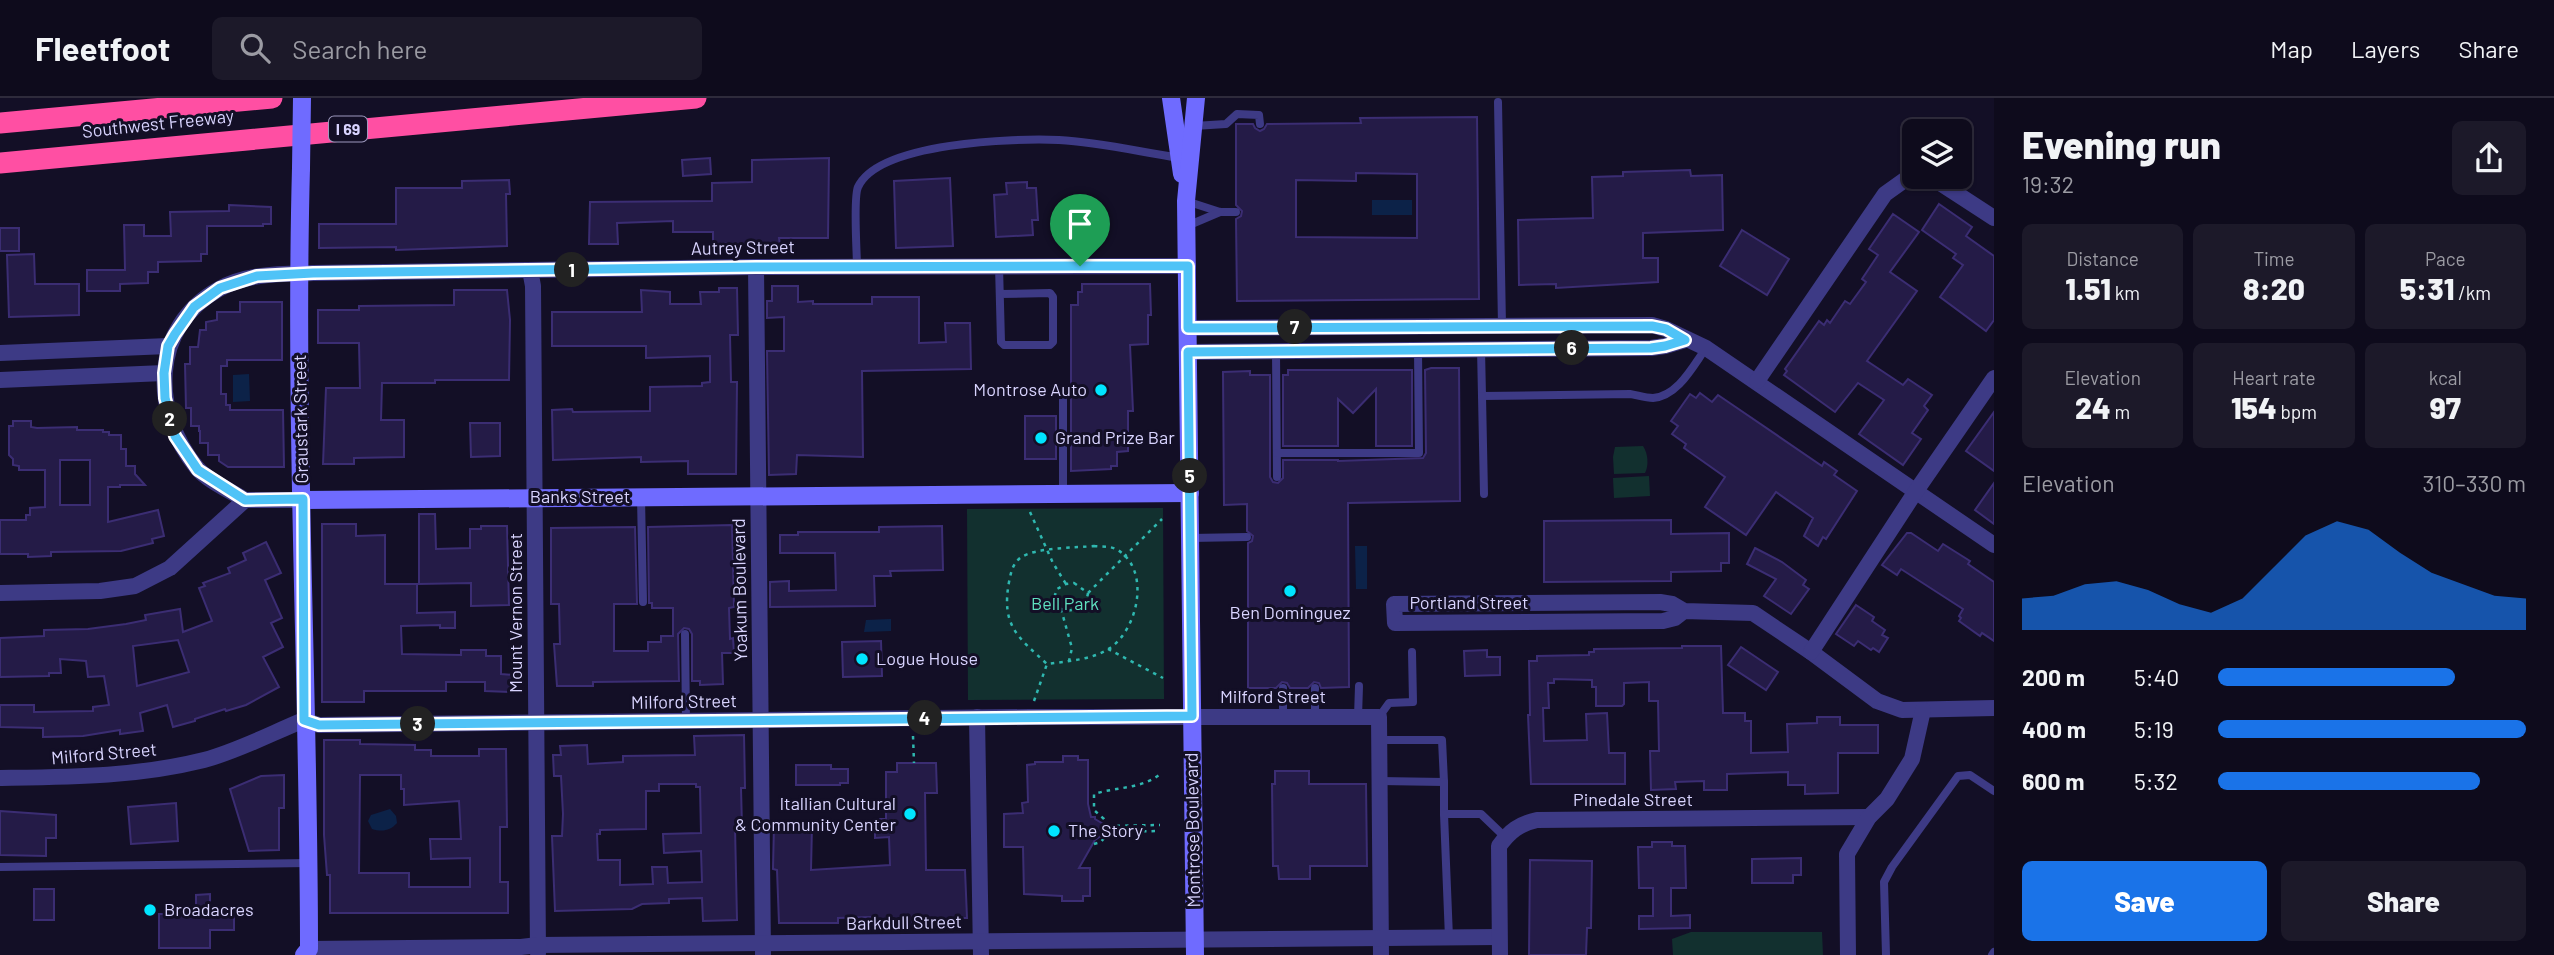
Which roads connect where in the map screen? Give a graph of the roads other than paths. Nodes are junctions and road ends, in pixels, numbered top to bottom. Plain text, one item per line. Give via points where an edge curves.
1 (272, 98) edge
2 (302, 98) edge
3 (696, 98) edge
4 (1171, 98) edge
5 (1196, 98) edge
6 (1498, 102) dead end
7 (0, 123) edge
8 (1260, 124) dead end
9 (1194, 126) junction
10 (1180, 158) junction
11 (0, 163) edge
12 (1186, 201) junction
13 (1220, 212) junction
14 (1236, 212) dead end
15 (1994, 218) edge
16 (1187, 226) junction
17 (1188, 266) junction
18 (756, 267) junction
19 (857, 267) junction
20 (999, 267) junction
21 (530, 270) junction
22 (298, 274) junction
23 (1000, 294) junction
24 (1502, 326) junction
25 (1188, 328) junction
26 (1685, 340) junction
27 (168, 346) junction
28 (1706, 348) junction
29 (1481, 349) junction
30 (1503, 349) junction
31 (1418, 350) junction
32 (1188, 352) junction
33 (1276, 352) junction
34 (0, 353) edge
35 (164, 373) junction
36 (1994, 378) edge
37 (0, 380) edge
38 (1757, 381) junction
39 (1482, 396) junction
40 (1063, 397) dead end
41 (1278, 453) junction
42 (1278, 477) dead end
43 (1916, 491) junction
44 (1190, 493) junction
45 (1063, 494) junction
46 (1483, 494) dead end
47 (757, 496) junction
48 (533, 497) junction
49 (641, 497) junction
50 (303, 499) junction
51 (245, 500) junction
52 (1248, 537) dead end
53 (1191, 538) junction
54 (1994, 545) edge
55 (0, 593) edge
56 (643, 602) dead end
57 (1684, 611) junction
58 (685, 634) dead end
59 (1412, 652) dead end
60 (1811, 652) junction
61 (1359, 687) dead end
62 (1283, 688) dead end
63 (1315, 688) dead end
64 (1994, 708) edge
65 (1923, 710) junction
66 (1192, 716) junction
67 (977, 717) junction
68 (1283, 717) junction
69 (1315, 717) junction
70 (1358, 717) junction
71 (1379, 717) junction
72 (304, 720) junction
73 (761, 720) junction
74 (686, 721) junction
75 (536, 723) junction
76 (1379, 740) junction
77 (0, 778) edge
78 (1380, 781) junction
79 (1444, 782) junction
80 (1994, 791) edge
81 (1444, 814) junction
82 (1868, 817) junction
83 (1505, 837) junction
84 (309, 863) junction
85 (0, 867) edge
86 (1449, 937) junction
87 (1499, 937) junction
88 (1381, 938) junction
89 (1195, 946) edge
90 (981, 948) edge
91 (763, 949) edge
92 (538, 950) edge
93 (307, 952) edge
94 (1381, 955) edge
95 (1500, 955) edge
96 (1847, 955) edge
97 (1886, 955) edge

1 - 7 highway
2 - 22 street, Graustark Street, bridge
3 - 11 highway, Southwest Freeway / I 69
4 - 10 street, Montrose Boulevard
5 - 9 street, Montrose Boulevard
6 - 24 lane
8 - 9 lane via 1259,115 1237,114 1226,124
9 - 12 street, Montrose Boulevard
10 - 12 street, Montrose Boulevard
10 - 19 lane via 1060,140 977,141 896,158 866,176 857,189
12 - 13 lane
12 - 16 street, Montrose Boulevard
13 - 14 lane
13 - 16 lane
15 - 38 street via 1934,179 1906,179 1885,194
16 - 17 street, Montrose Boulevard
17 - 20 street, Autrey Street
17 - 25 street, Montrose Boulevard
18 - 19 street, Autrey Street
18 - 21 street, Autrey Street
18 - 47 street, Yoakum Boulevard
19 - 20 street, Autrey Street
20 - 23 lane
21 - 22 street, Autrey Street
21 - 48 street, Mount Vernon Street
22 - 27 street, Autrey Street via 257,276 220,288 194,307
22 - 50 street, Graustark Street
23 - 23 lane via 1001,342 1050,345 1050,293
24 - 25 street
24 - 26 street via 1652,326
24 - 30 street
25 - 32 street, Montrose Boulevard
26 - 28 street
26 - 30 street via 1651,348
27 - 34 street
27 - 35 street
28 - 38 street
28 - 39 lane via 1679,385 1654,398 1630,394
29 - 30 street
29 - 31 street
29 - 39 lane
31 - 33 street
31 - 41 lane via 1419,453
32 - 33 street
32 - 44 street, Montrose Boulevard
33 - 41 lane
35 - 37 street
35 - 51 street via 175,436 198,470
36 - 43 street
38 - 43 street
39 - 46 lane
40 - 45 lane
41 - 42 lane
43 - 54 street
43 - 60 street
44 - 45 street, Banks Street
44 - 53 street, Montrose Boulevard
45 - 47 street, Banks Street
47 - 49 street, Banks Street
47 - 73 street, Yoakum Boulevard
48 - 49 street, Banks Street
48 - 50 street, Banks Street
48 - 75 street, Mount Vernon Street
49 - 56 lane
50 - 51 street, Banks Street
50 - 72 street, Graustark Street
51 - 55 street via 170,568 135,586
52 - 53 lane
53 - 66 street, Montrose Boulevard
57 - 57 street, Portland Street via 1660,602 1394,604 1395,623 1663,621
57 - 60 street, Portland Street via 1753,613
58 - 74 lane
59 - 71 lane via 1413,702 1389,703
60 - 65 street, Portland Street via 1877,701 1902,710
61 - 70 lane
62 - 68 lane
63 - 69 lane
64 - 65 street, Portland Street
65 - 82 street via 1912,759 1887,799
66 - 67 street, Milford Street
66 - 68 street, Milford Street
66 - 89 street, Montrose Boulevard
67 - 73 street, Milford Street
67 - 90 street
68 - 69 street, Milford Street
69 - 70 street, Milford Street
70 - 71 street, Milford Street
71 - 76 street
72 - 75 street, Milford Street via 319,725
72 - 77 street, Milford Street via 207,759 148,772
72 - 84 street, Graustark Street
73 - 74 street, Milford Street
73 - 91 street, Yoakum Boulevard
74 - 75 street, Milford Street
75 - 92 street, Mount Vernon Street
76 - 78 street
76 - 79 lane via 1442,740
78 - 79 lane
78 - 88 street
79 - 81 lane
80 - 97 lane via 1970,775 1958,776 1892,867 1884,882
81 - 83 lane via 1481,814
81 - 86 lane
82 - 83 street, Pinedale Street via 1537,820 1521,824
82 - 96 street via 1847,854
83 - 87 street via 1499,846
84 - 85 lane
84 - 93 street, Graustark Street
86 - 87 street, Barkdull Street
86 - 88 street, Barkdull Street
87 - 95 street
88 - 89 street, Barkdull Street
88 - 94 street
89 - 90 street, Barkdull Street
90 - 91 street, Barkdull Street
91 - 92 street, Barkdull Street
92 - 93 street, Barkdull Street

